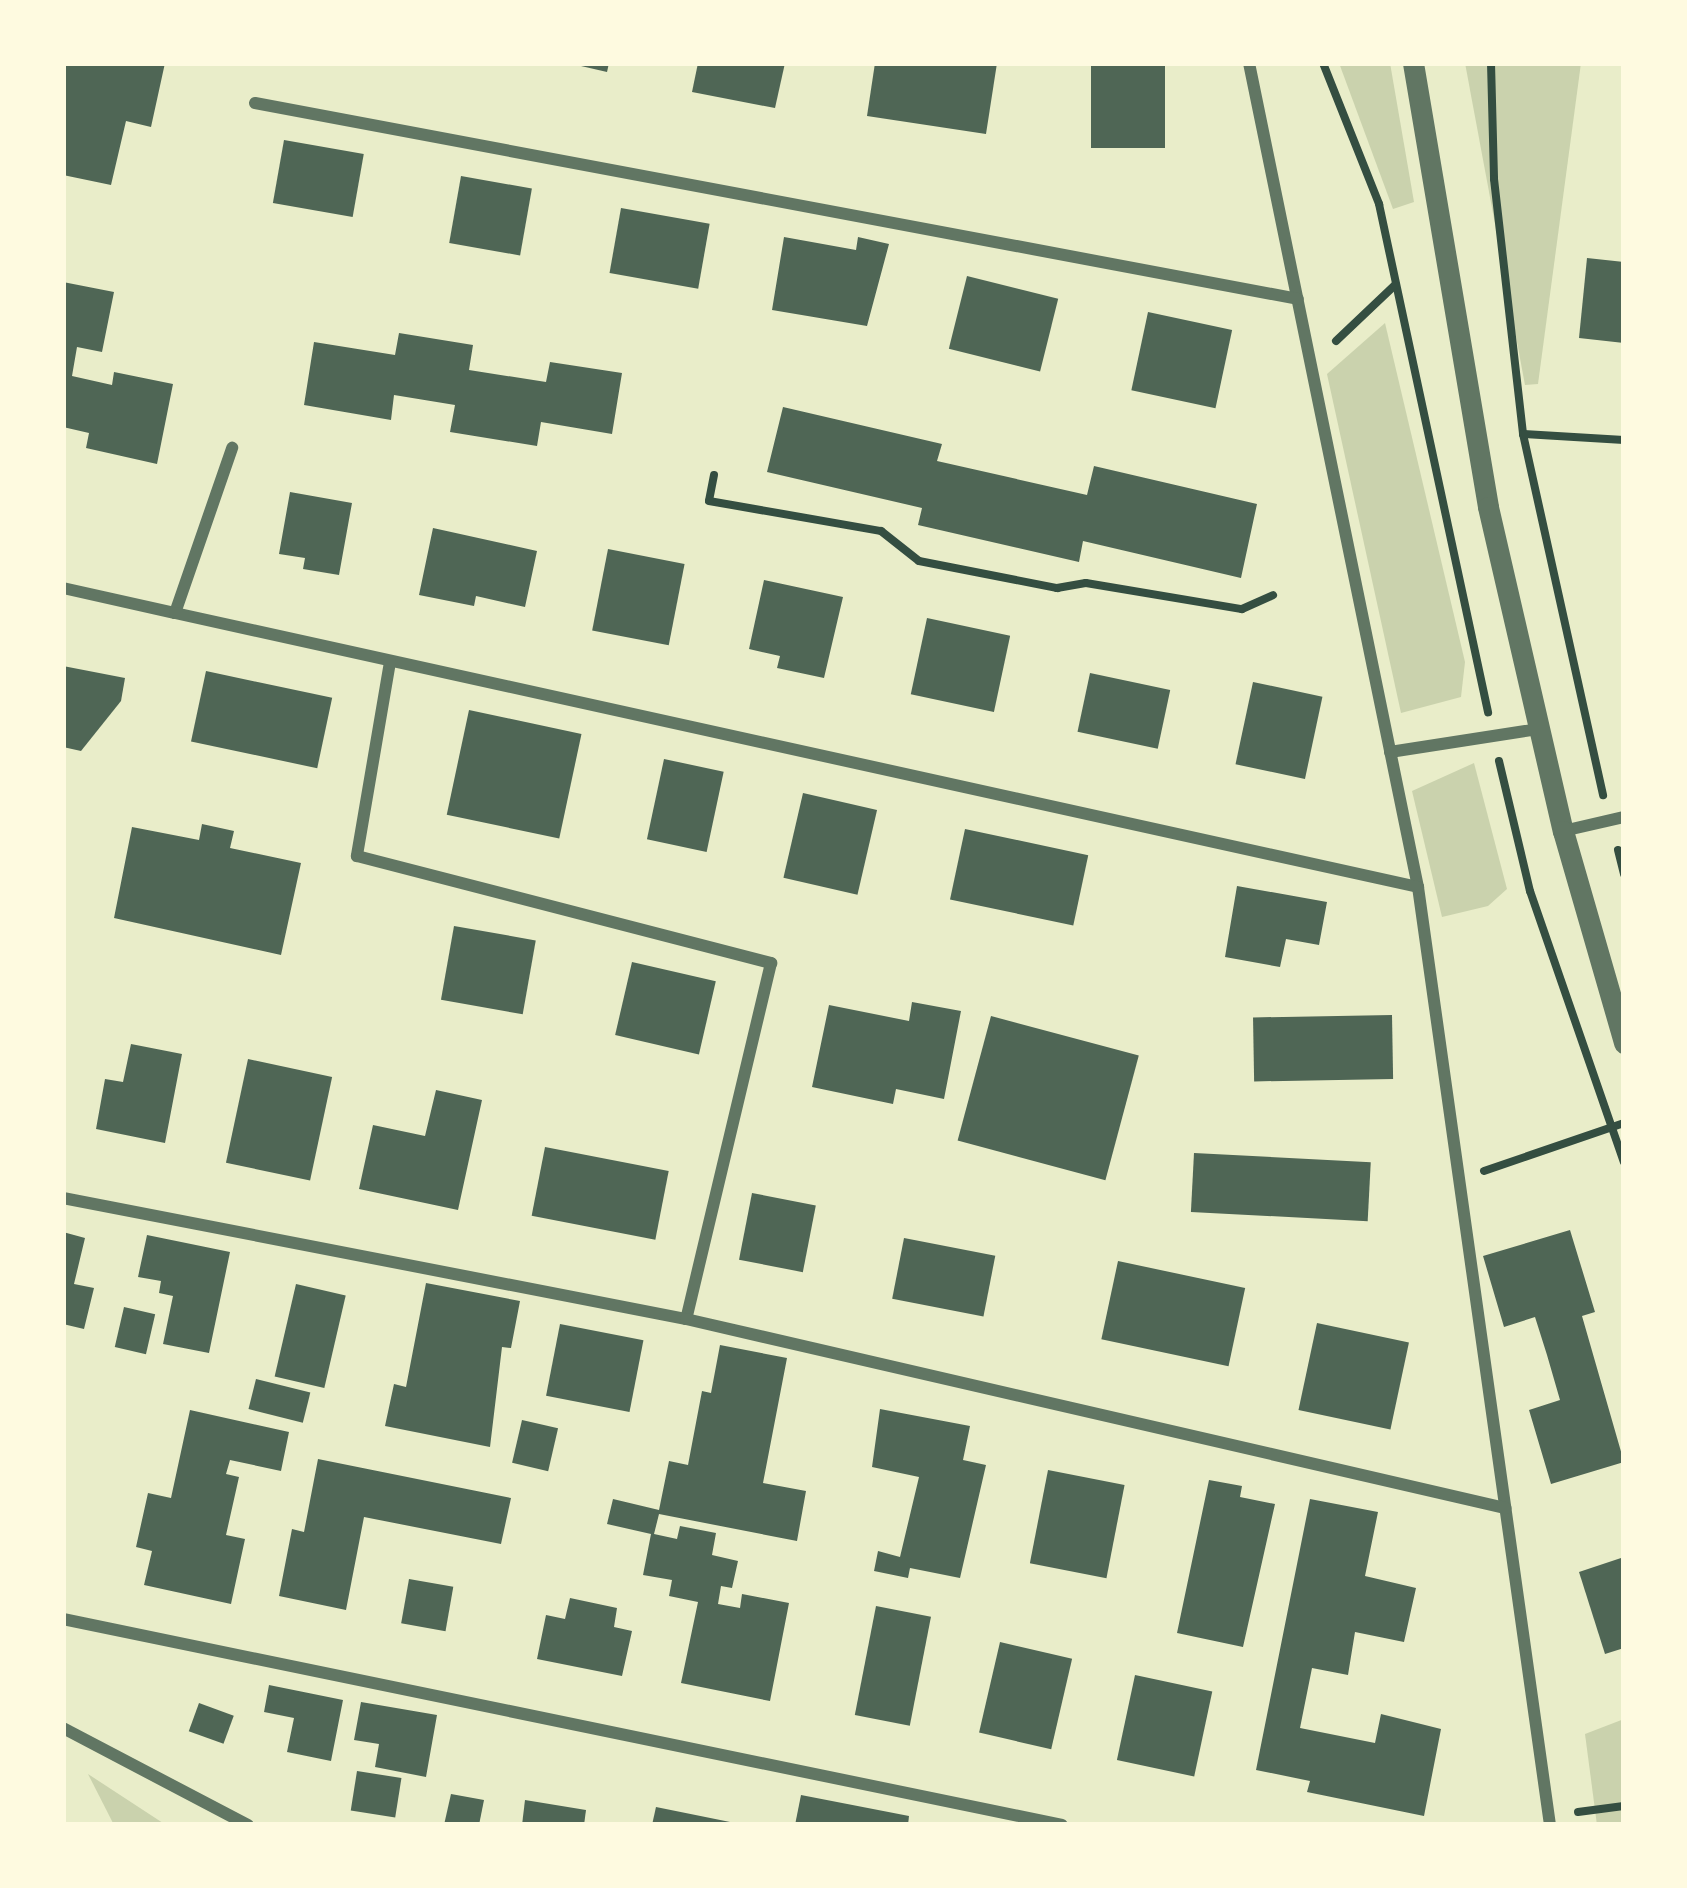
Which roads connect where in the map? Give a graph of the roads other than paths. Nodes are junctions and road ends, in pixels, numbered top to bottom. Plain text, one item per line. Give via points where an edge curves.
1 (1249, 63) edge
2 (1413, 63) edge
3 (255, 103) dead end
4 (1298, 299) junction
5 (232, 448) dead end
6 (63, 588) edge
7 (175, 613) junction
8 (390, 662) junction
9 (1539, 729) junction
10 (1390, 752) junction
11 (1617, 819) edge
12 (1563, 831) junction
13 (1418, 887) junction
14 (1624, 1043) edge
15 (63, 1198) edge
16 (686, 1319) junction
17 (1505, 1508) junction
18 (63, 1618) edge
19 (63, 1728) edge
20 (1550, 1821) edge
21 (248, 1825) edge
22 (1062, 1825) edge

1 - 4 street
2 - 9 street via 1488,507
3 - 4 street
4 - 10 street
5 - 7 street
6 - 7 street
7 - 8 street
8 - 13 street
8 - 16 street via 357,856 771,963
9 - 10 street
9 - 12 street
10 - 13 street
11 - 12 street
12 - 14 street
13 - 17 street
15 - 16 street
16 - 17 street
17 - 20 street
18 - 22 street
19 - 21 street

